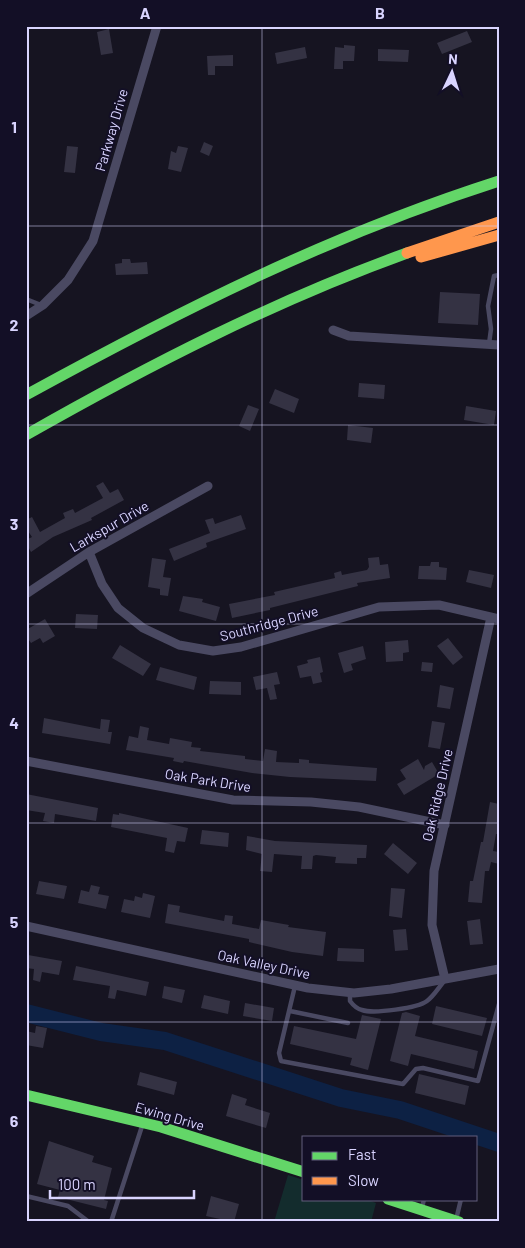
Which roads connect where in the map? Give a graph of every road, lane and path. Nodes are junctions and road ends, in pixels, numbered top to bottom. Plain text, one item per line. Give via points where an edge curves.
1 (156, 26) edge
2 (499, 180) edge
3 (499, 222) edge
4 (499, 236) edge
5 (499, 274) edge
6 (322, 284) junction
7 (26, 299) edge
8 (42, 305) junction
9 (26, 316) edge
10 (333, 330) dead end
11 (488, 345) junction
12 (499, 345) edge
13 (26, 395) edge
14 (26, 435) edge
15 (208, 486) dead end
16 (89, 552) junction
17 (26, 594) edge
18 (495, 618) edge
19 (26, 761) edge
20 (445, 825) junction
21 (26, 926) edge
22 (499, 969) edge
23 (445, 979) junction
24 (296, 986) junction
25 (350, 992) junction
26 (499, 1004) edge
27 (290, 1010) junction
28 (348, 1023) dead end
29 (26, 1095) edge
30 (143, 1123) junction
31 (302, 1171) edge
32 (26, 1196) edge
33 (395, 1200) edge
34 (461, 1200) edge
35 (423, 1204) edge
36 (457, 1221) edge
37 (90, 1222) edge
38 (111, 1222) edge

1 - 8 street, Parkway Drive via 93,242 68,280
2 - 13 main road via 407,210 241,282 110,348
3 - 6 main road via 442,239
4 - 6 main road
5 - 11 lane via 494,276 488,306 491,328
6 - 14 main road via 221,330
7 - 8 lane
8 - 9 street, Parkway Drive
10 - 11 street via 349,336
11 - 12 street
15 - 16 street, Larkspur Drive
16 - 17 street, Larkspur Drive
16 - 18 street, Southridge Drive via 102,584 118,608 137,623 179,645 213,652 241,647 379,607 439,605
18 - 20 street, Oak Ridge Drive
19 - 20 street, Oak Park Drive via 233,800 359,807
20 - 23 street, Oak Ridge Drive via 434,871 432,925
21 - 24 street, Oak Valley Drive
22 - 23 street, Oak Valley Drive
23 - 25 street, Oak Valley Drive via 391,989
23 - 25 lane via 428,1001 420,1005 363,1010 350,1001
24 - 25 street, Oak Valley Drive
24 - 27 lane
26 - 27 lane via 478,1081 423,1068 416,1069 403,1084 281,1061 279,1053
27 - 28 lane
29 - 30 main road, Ewing Drive
30 - 31 main road, Ewing Drive
30 - 38 lane
32 - 37 lane via 68,1206
33 - 35 main road
34 - 36 lane
35 - 36 main road

